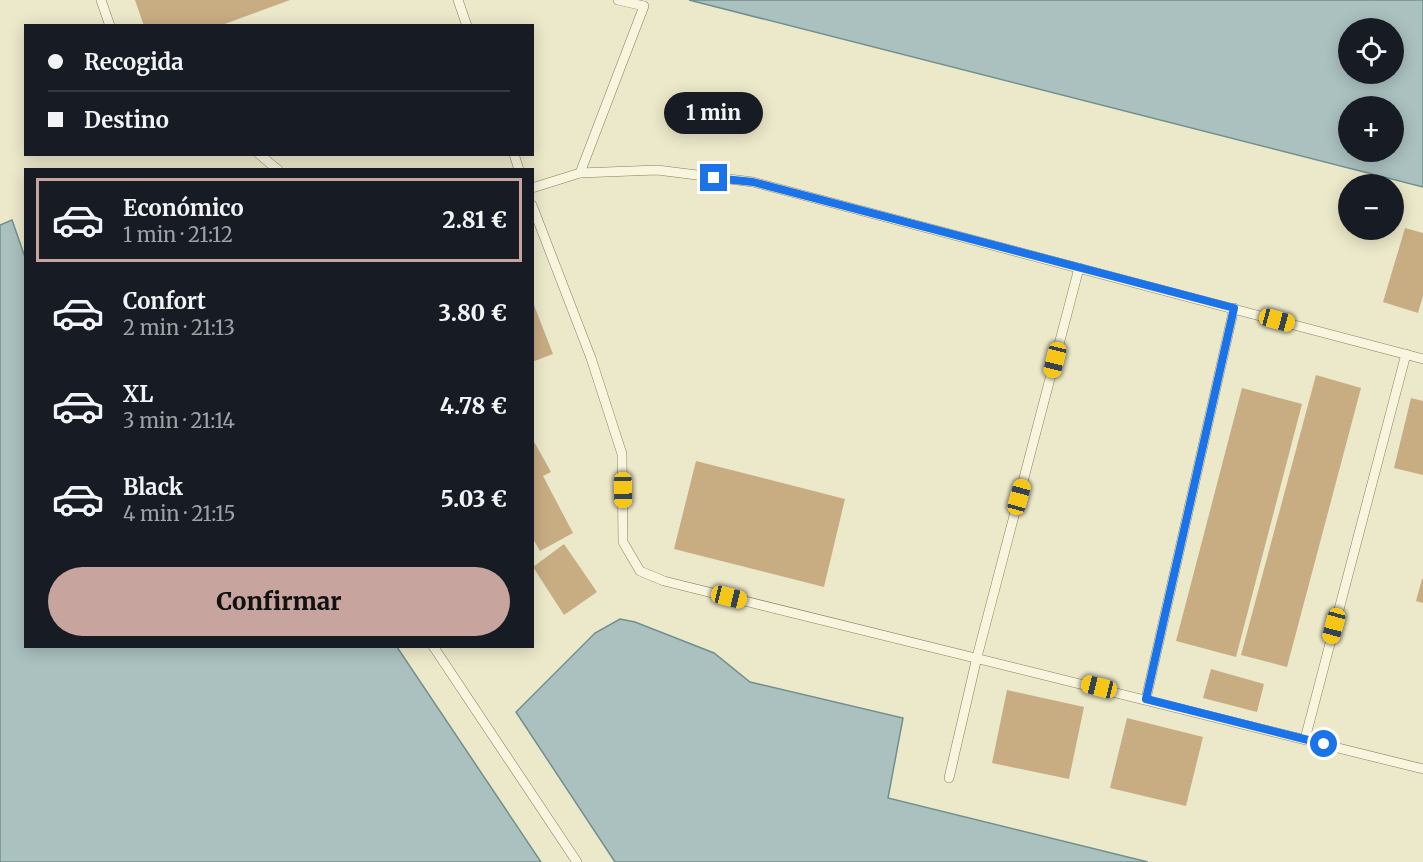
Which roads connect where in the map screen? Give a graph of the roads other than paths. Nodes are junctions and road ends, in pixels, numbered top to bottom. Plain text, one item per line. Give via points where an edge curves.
1 (101, 0) edge
2 (458, 0) edge
3 (618, 0) edge
4 (109, 24) edge
5 (466, 24) edge
6 (261, 156) edge
7 (276, 168) edge
8 (580, 173) junction
9 (534, 187) edge
10 (534, 210) edge
11 (1079, 268) junction
12 (1234, 308) junction
13 (1406, 354) junction
14 (1423, 359) edge
15 (434, 648) edge
16 (977, 657) junction
17 (1146, 699) junction
18 (1305, 739) junction
19 (1423, 769) edge
20 (949, 778) dead end
21 (577, 862) edge

1 - 4 lane
2 - 5 lane
3 - 8 lane via 644,6
6 - 7 lane
8 - 9 lane
8 - 11 lane via 657,171 753,182
10 - 16 lane via 591,358 622,454 623,542 640,571 664,581
11 - 12 lane
11 - 16 lane
12 - 13 lane
12 - 17 lane
13 - 14 lane
13 - 18 lane
15 - 21 lane
16 - 17 lane
16 - 20 lane
17 - 18 lane
18 - 19 lane

